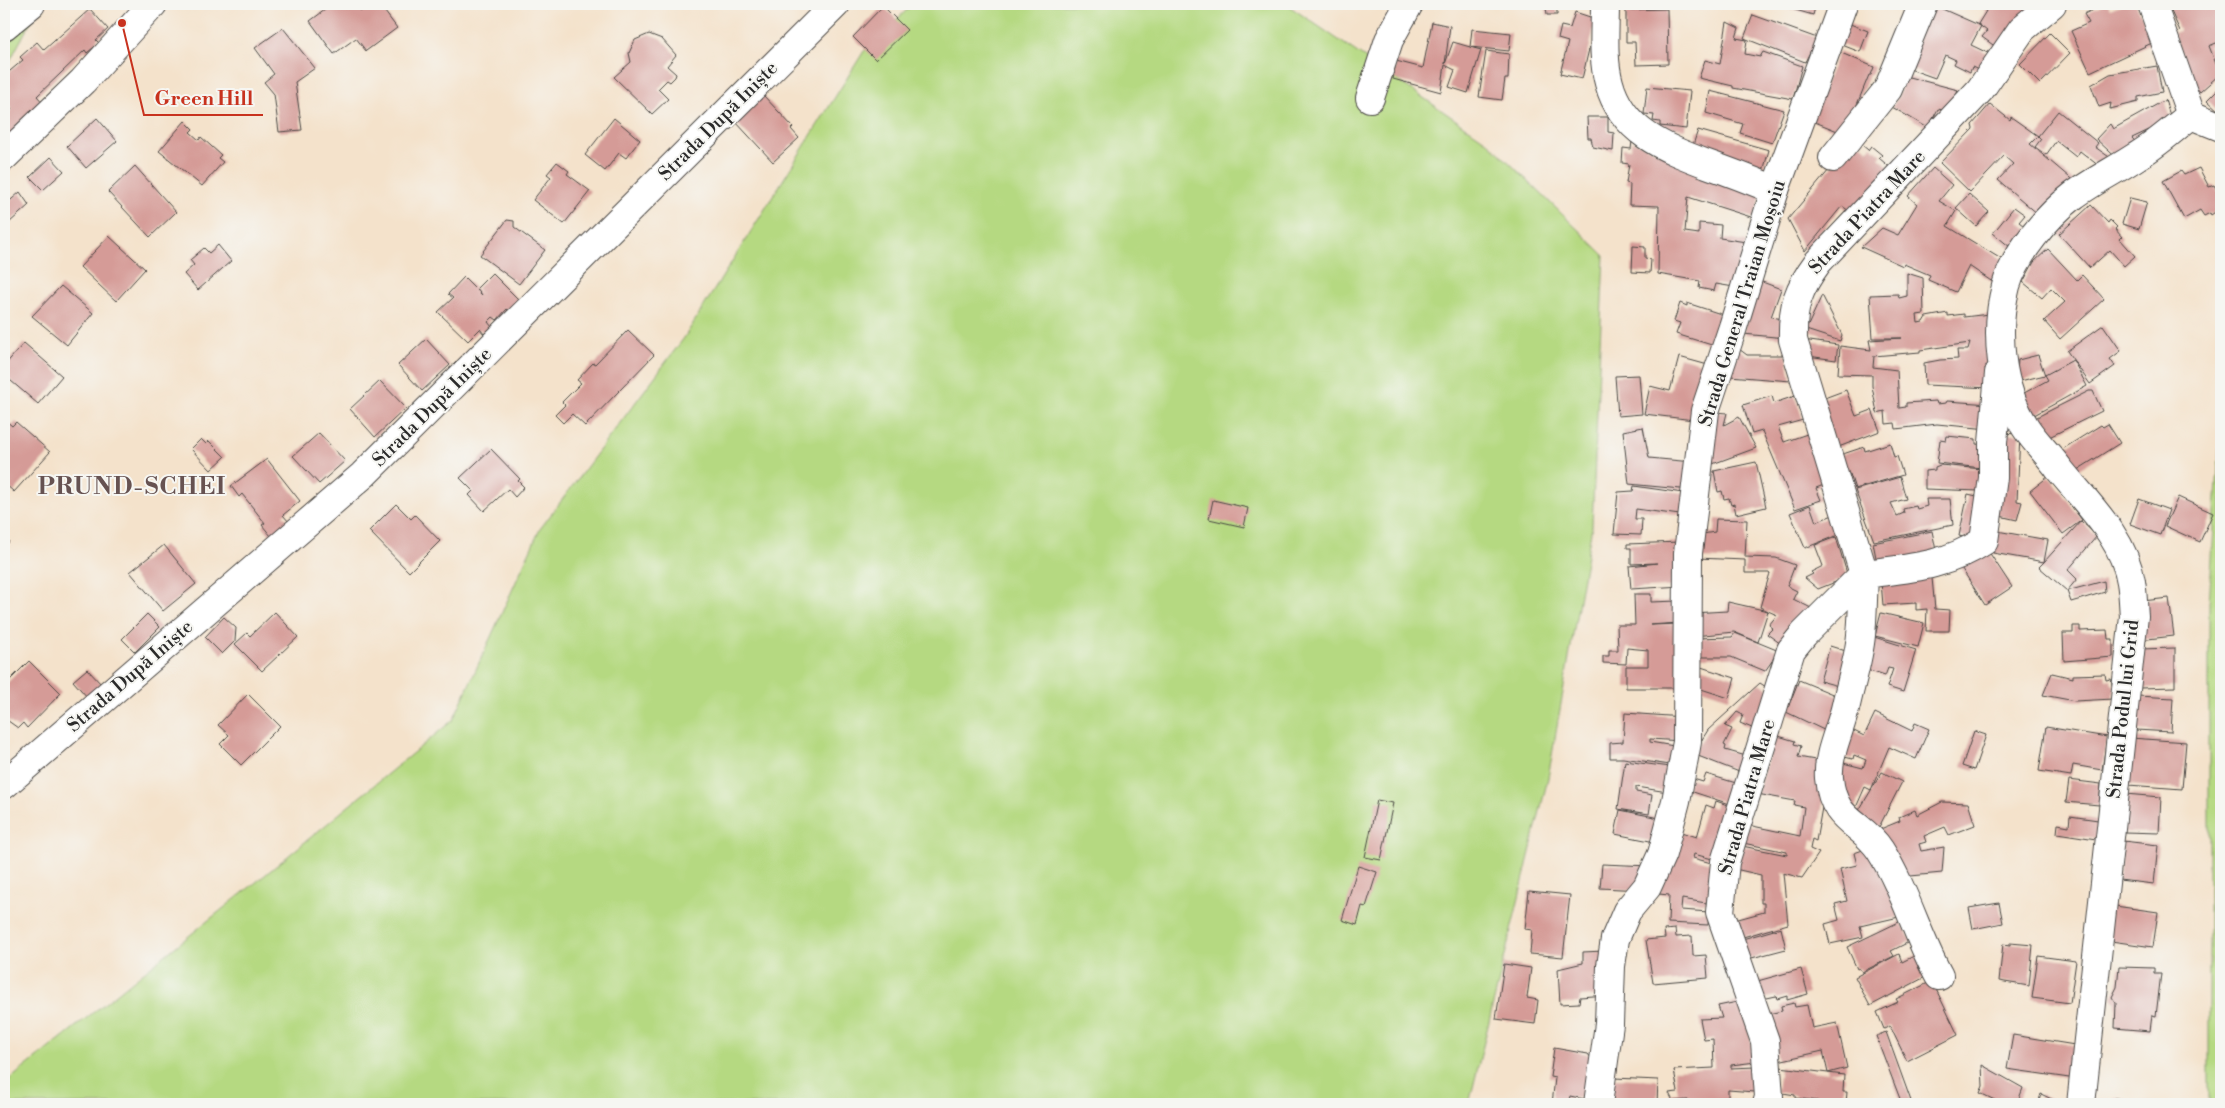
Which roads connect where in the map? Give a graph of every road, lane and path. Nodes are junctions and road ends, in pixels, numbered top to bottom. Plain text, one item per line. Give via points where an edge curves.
1 (31, 4) edge
2 (153, 4) edge
3 (836, 4) edge
4 (1409, 4) edge
5 (1605, 4) edge
6 (1843, 4) edge
7 (1923, 4) edge
8 (2052, 4) edge
9 (2152, 4) edge
10 (4, 26) edge
11 (1370, 98) dead end
12 (2191, 115) junction
13 (2221, 127) edge
14 (4, 157) edge
15 (1833, 158) dead end
16 (1775, 190) junction
17 (2001, 352) junction
18 (1864, 574) junction
19 (4, 785) edge
20 (1940, 976) dead end
21 (1598, 1104) edge
22 (1767, 1104) edge
23 (2081, 1104) edge

1 - 10 street
2 - 14 street via 83,81
3 - 19 street, Strada După Iniște via 363,475
4 - 11 street via 1389,40
5 - 16 street via 1604,51 1609,83 1620,110 1639,132 1664,147
6 - 16 street, Strada General Traian Moșoiu
7 - 15 street via 1888,89
8 - 18 street, Strada Piatra Mare via 2022,29 1980,90 1818,262 1805,279 1798,296 1792,315 1793,340
9 - 12 street
12 - 13 street
12 - 17 street, Strada Podul lui Grid via 2138,156 2072,197 2047,220 2023,250 2006,285
16 - 21 street, Strada General Traian Moșoiu via 1705,411 1688,553 1687,742 1662,854 1647,887 1627,912 1615,939 1609,1024
17 - 18 street, Strada Podul lui Grid via 1993,478 1984,541 1948,560 1918,569
17 - 23 street, Strada Podul lui Grid via 2008,390 2025,428 2106,526 2121,552 2131,581 2134,616
18 - 20 street, Strada Piatra Mare via 1861,636 1830,758 1829,778 1833,798 1842,816 1879,848
18 - 22 street, Strada Piatra Mare via 1791,650 1725,862 1720,912 1765,1041

